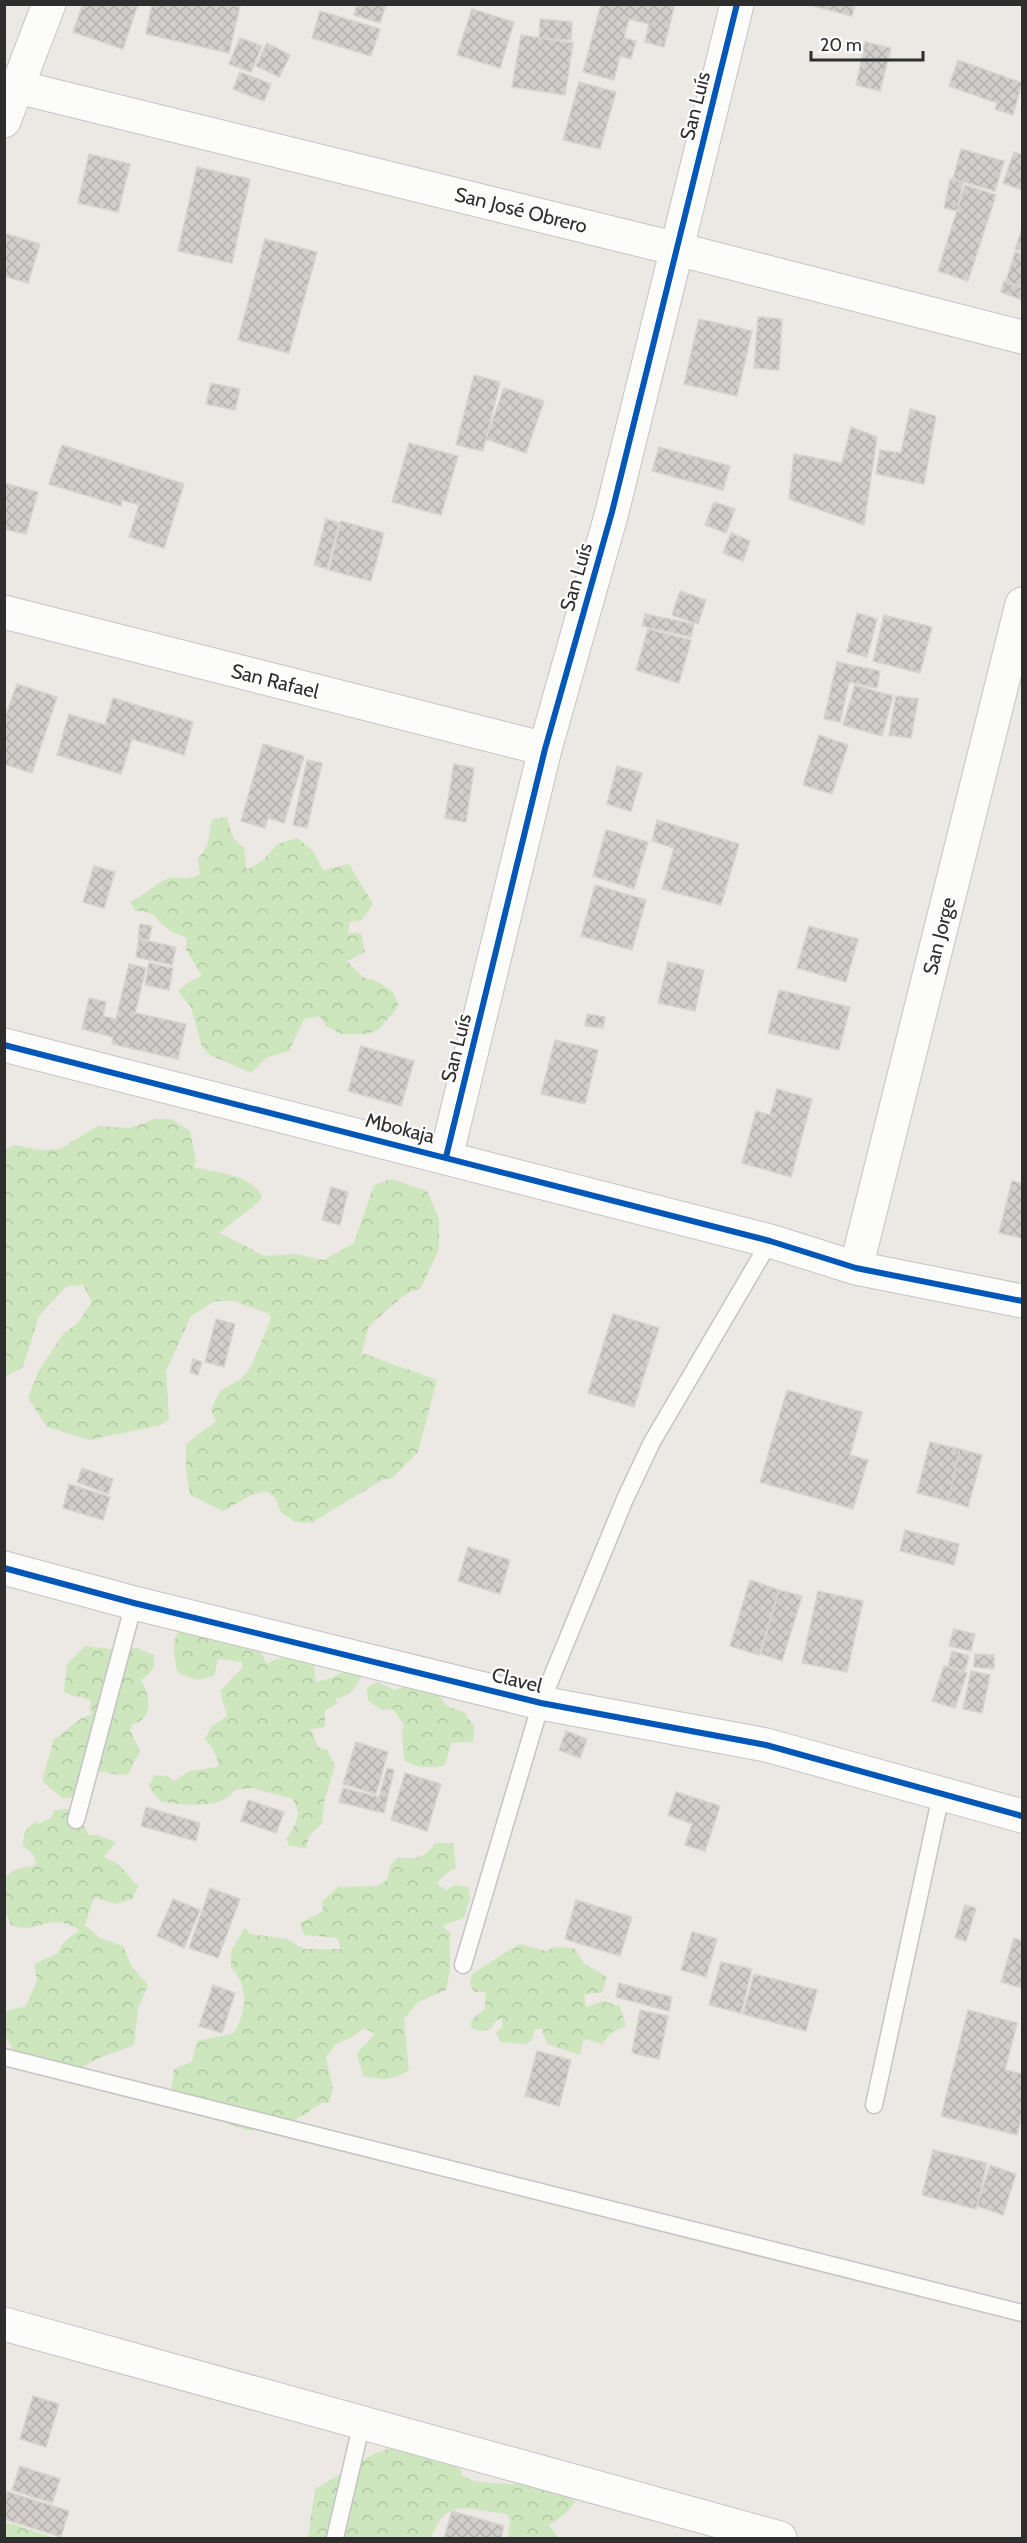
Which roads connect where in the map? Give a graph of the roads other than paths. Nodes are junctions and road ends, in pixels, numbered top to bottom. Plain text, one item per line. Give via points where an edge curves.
1 (49, 4) edge
2 (736, 4) edge
3 (18, 87) junction
4 (4, 121) edge
5 (677, 249) junction
6 (1023, 337) edge
7 (1023, 604) edge
8 (4, 612) edge
9 (545, 749) junction
10 (4, 1046) edge
11 (446, 1157) junction
12 (770, 1241) junction
13 (856, 1268) junction
14 (1023, 1301) edge
15 (4, 1568) edge
16 (134, 1603) junction
17 (542, 1703) junction
18 (941, 1795) junction
19 (1023, 1816) edge
20 (76, 1820) dead end
21 (463, 1965) dead end
22 (4, 2057) edge
23 (874, 2105) dead end
24 (1023, 2313) edge
25 (4, 2324) edge
26 (362, 2422) junction
27 (335, 2538) edge
28 (780, 2538) edge

1 - 3 street
2 - 5 street, San Luís
3 - 4 street
3 - 5 street, San José Obrero
5 - 6 street, San José Obrero
5 - 9 street, San Luís via 612,512
7 - 13 street, San Jorge
8 - 9 street, San Rafael
9 - 11 street, San Luís
10 - 11 street, Mbokaja
11 - 12 street, Mbokaja
12 - 13 street, Mbokaja
12 - 17 lane via 652,1442
13 - 14 street, Mbokaja
15 - 16 street, Clavel
16 - 17 street, Clavel
16 - 20 lane
17 - 18 street, Clavel via 766,1745
17 - 21 lane
18 - 19 street, Clavel
18 - 23 lane
22 - 24 lane
25 - 26 street
26 - 27 lane
26 - 28 street

